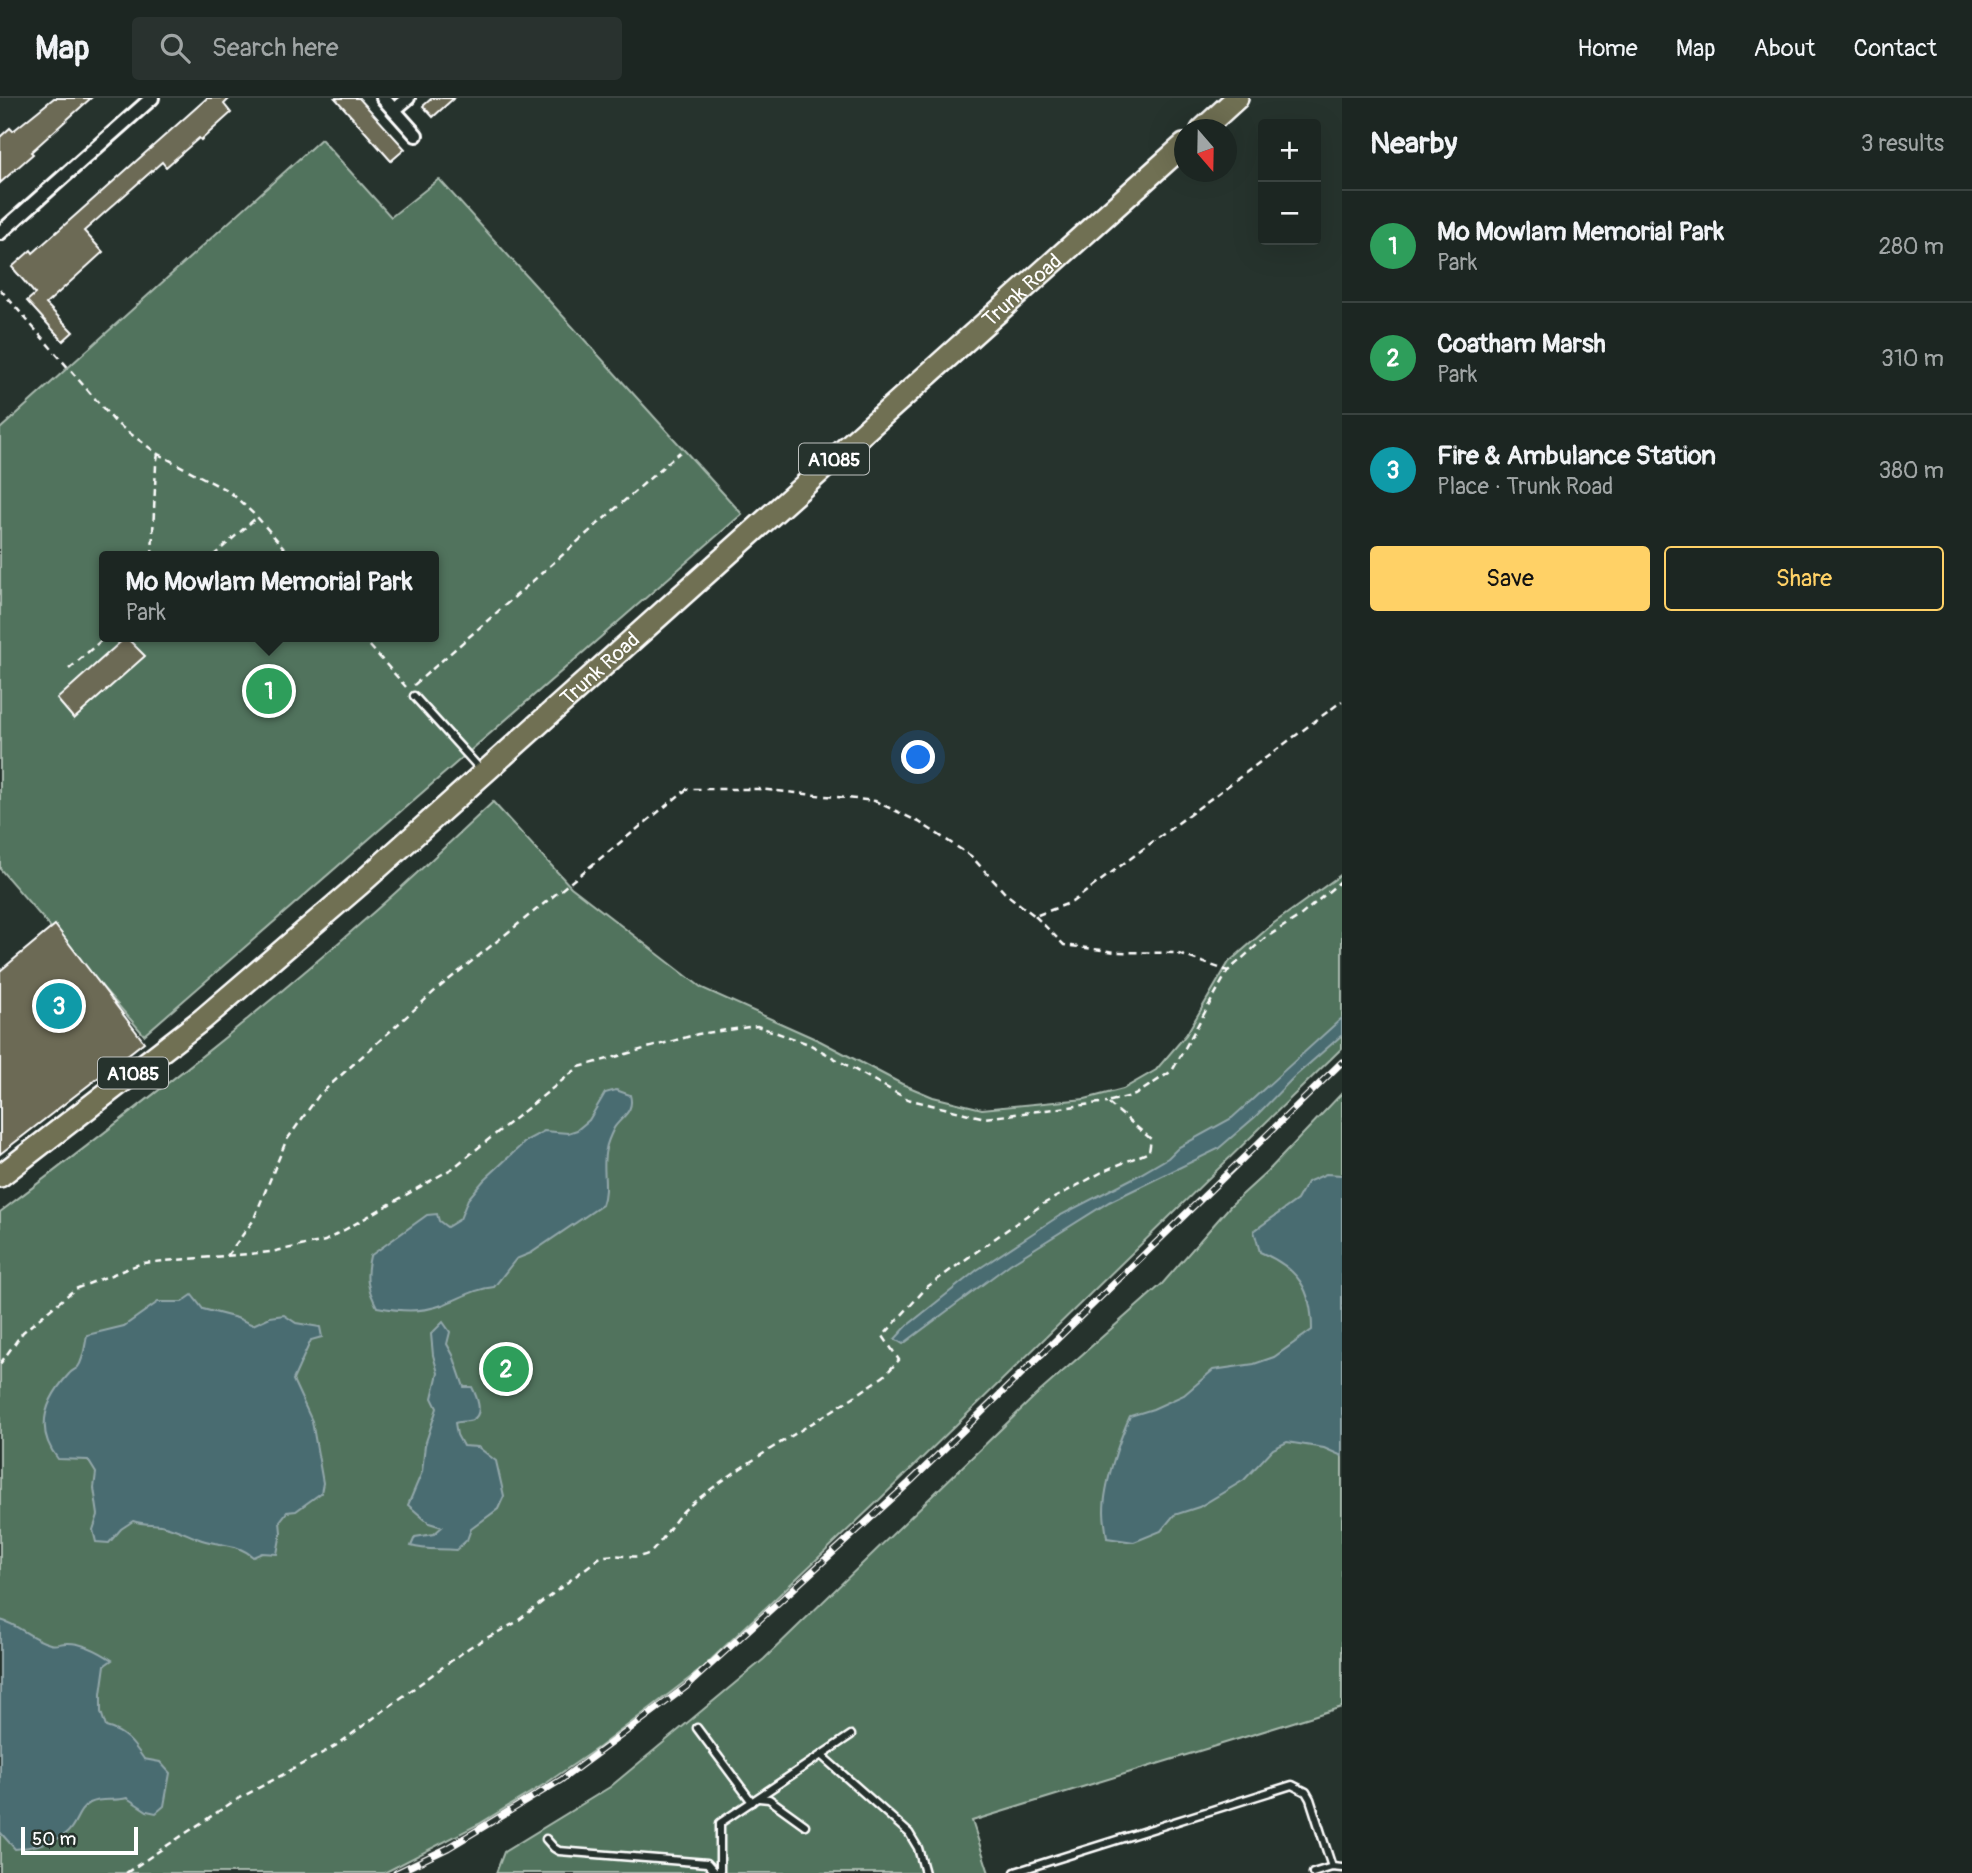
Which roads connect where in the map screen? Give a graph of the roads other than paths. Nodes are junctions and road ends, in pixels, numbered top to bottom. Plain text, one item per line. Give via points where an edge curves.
1 (152, 98) edge
2 (383, 98) edge
3 (408, 98) edge
4 (1237, 98) edge
5 (394, 110) junction
6 (1214, 119) edge
7 (416, 135) dead end
8 (1174, 155) edge
9 (0, 233) edge
10 (414, 696) dead end
11 (484, 774) junction
12 (0, 1176) edge
13 (697, 1728) dead end
14 (851, 1735) dead end
15 (822, 1756) junction
16 (756, 1800) junction
17 (805, 1825) dead end
18 (546, 1839) dead end
19 (1332, 1867) junction
20 (1342, 1868) edge
21 (1015, 1872) edge
22 (718, 1873) edge
23 (925, 1873) edge
24 (1313, 1873) edge

1 - 9 street
2 - 5 street
3 - 5 street
4 - 6 main road
5 - 7 street
8 - 11 main road, Trunk Road / A1085
10 - 11 lane
11 - 12 main road, Trunk Road / A1085 via 203,1019
13 - 16 lane
14 - 15 lane
15 - 16 lane
15 - 23 lane via 909,1833
16 - 17 lane via 769,1800
16 - 22 lane via 720,1823
18 - 22 lane via 559,1851 707,1863
19 - 20 lane
19 - 21 lane via 1310,1799 1292,1785
19 - 24 lane

